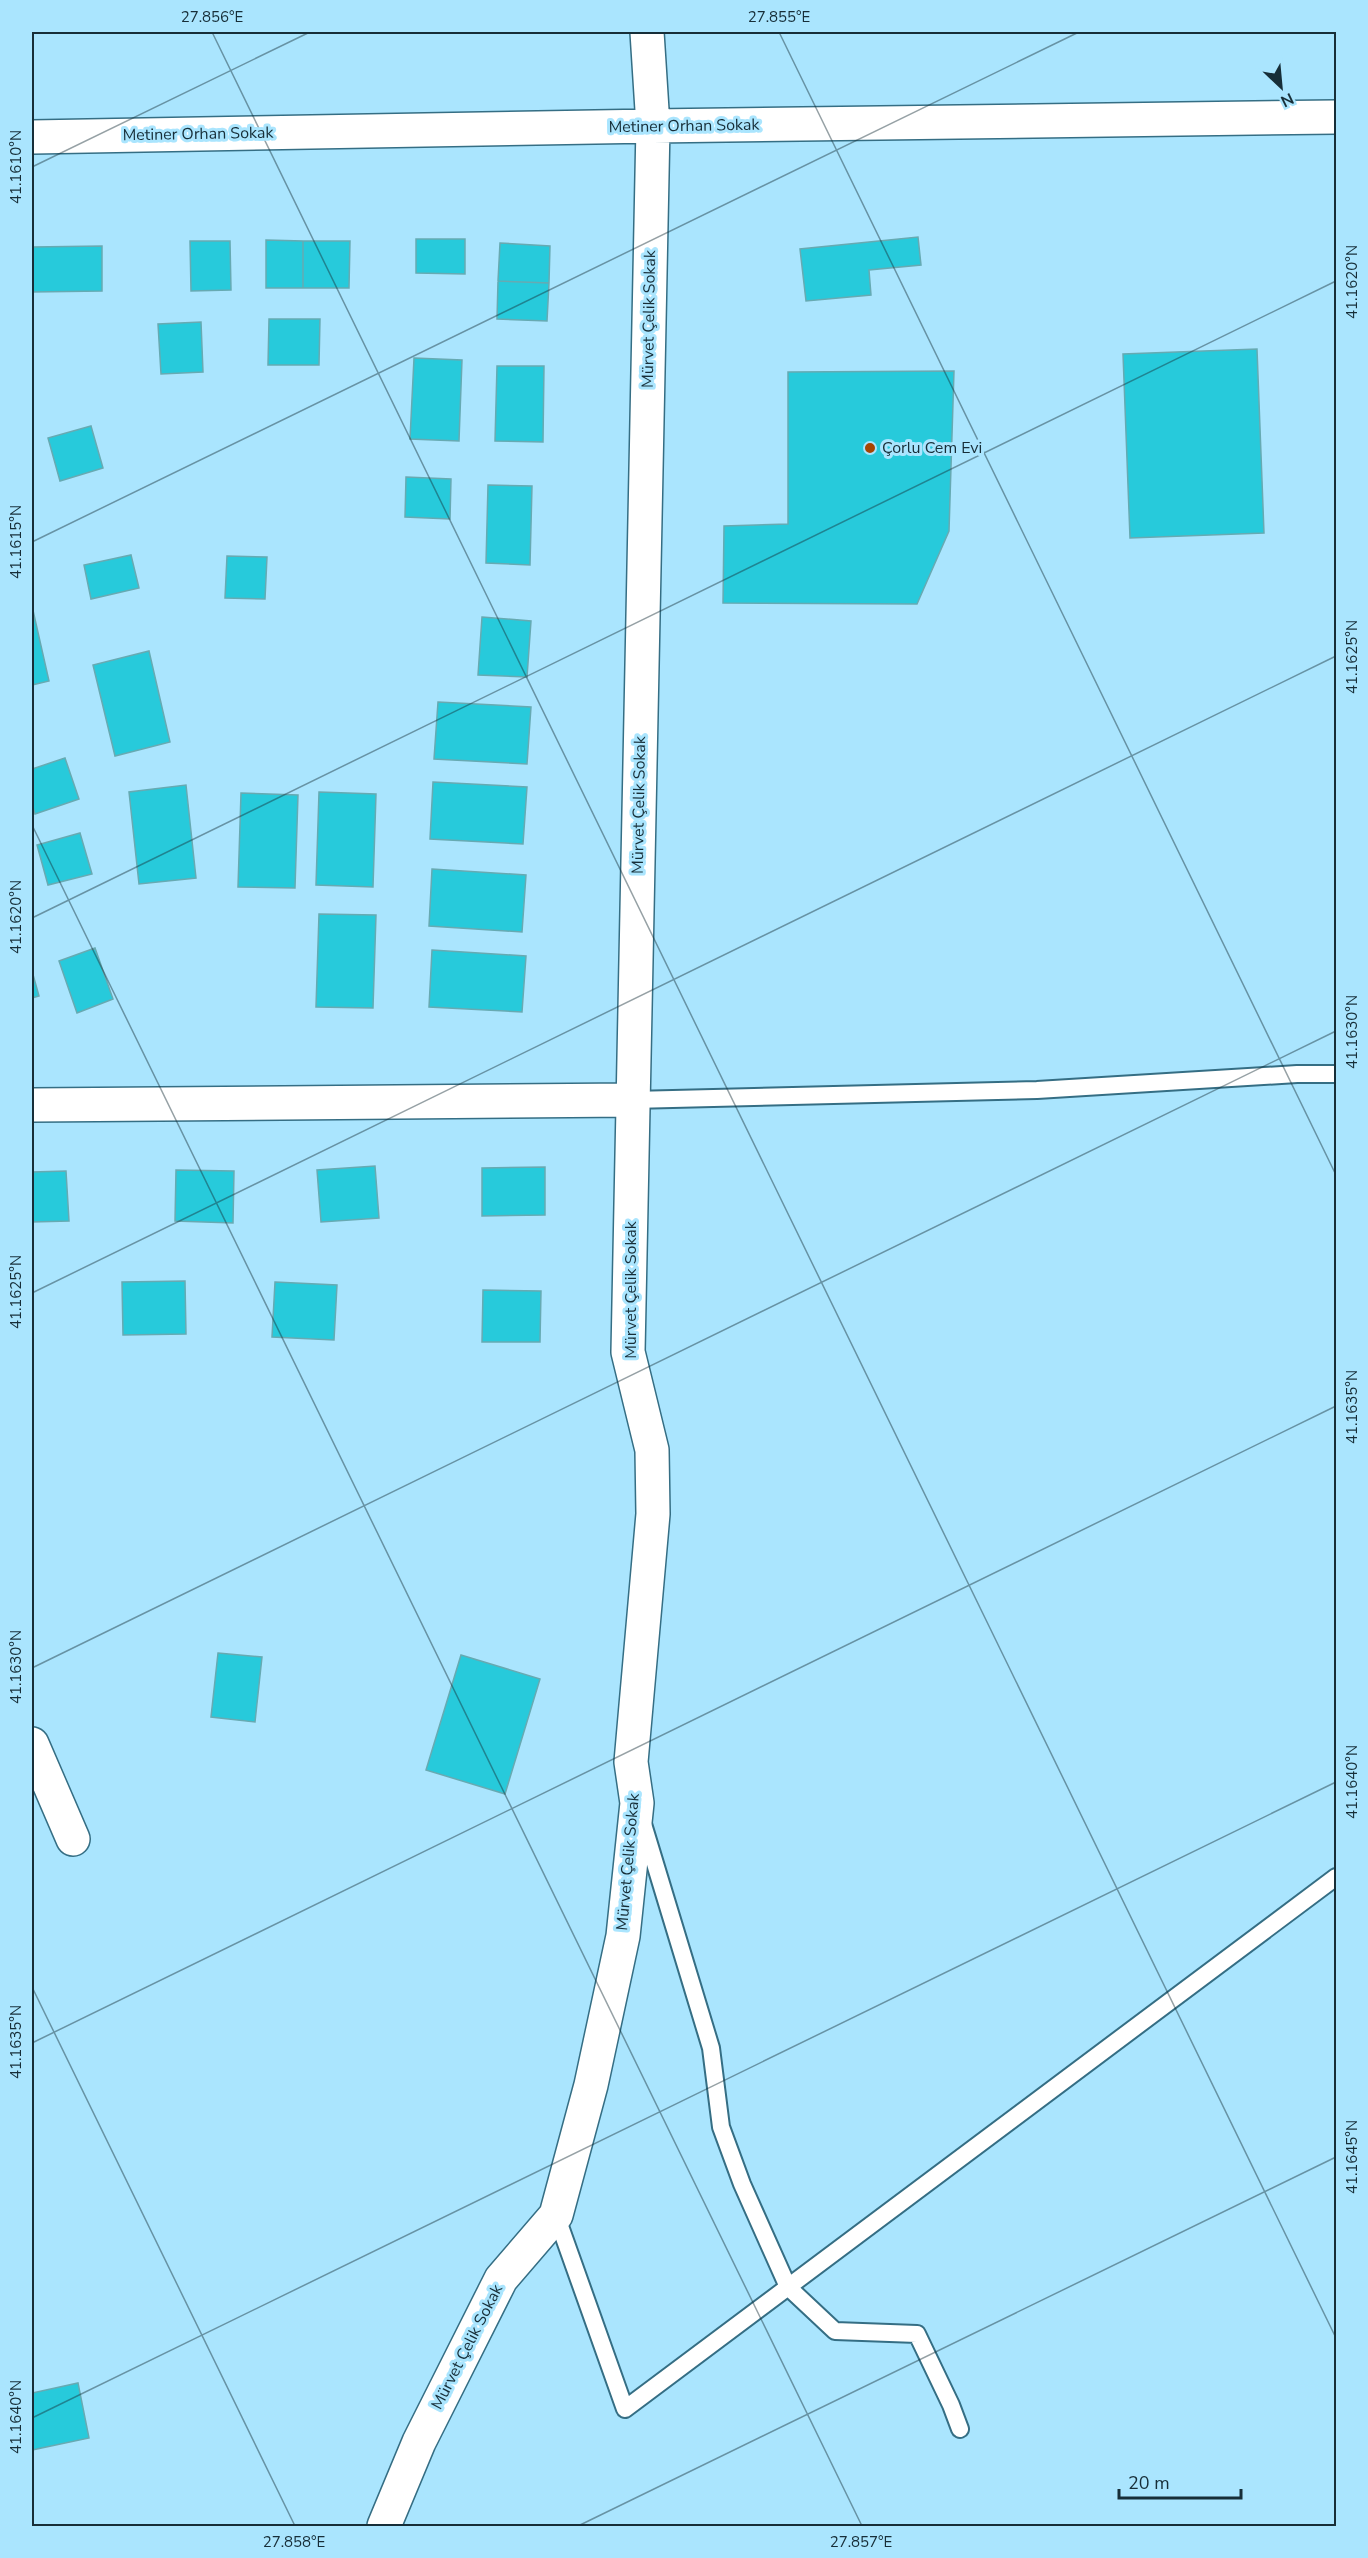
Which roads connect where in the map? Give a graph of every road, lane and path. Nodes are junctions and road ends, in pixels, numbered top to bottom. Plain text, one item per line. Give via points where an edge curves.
1 (647, 32) edge
2 (1336, 117) edge
3 (653, 126) junction
4 (32, 137) edge
5 (1336, 1074) edge
6 (632, 1100) junction
7 (32, 1105) edge
8 (32, 1744) edge
9 (637, 1803) junction
10 (73, 1839) dead end
11 (1336, 1877) edge
12 (556, 2215) junction
13 (788, 2287) junction
14 (960, 2429) dead end
15 (384, 2526) edge

1 - 3 street, Mürvet Çelik Sokak
2 - 3 street, Metiner Orhan Sokak
3 - 4 street, Metiner Orhan Sokak
3 - 6 street, Mürvet Çelik Sokak
5 - 6 lane via 1037,1089
6 - 7 street
6 - 9 street, Mürvet Çelik Sokak via 628,1352 652,1450 653,1514 631,1762
8 - 10 street
9 - 12 street, Mürvet Çelik Sokak via 623,1936 591,2085
9 - 13 lane via 711,2048 721,2127
11 - 13 lane
12 - 13 lane via 625,2409
12 - 15 street, Mürvet Çelik Sokak via 501,2279 419,2442
13 - 14 lane via 835,2331 917,2334

